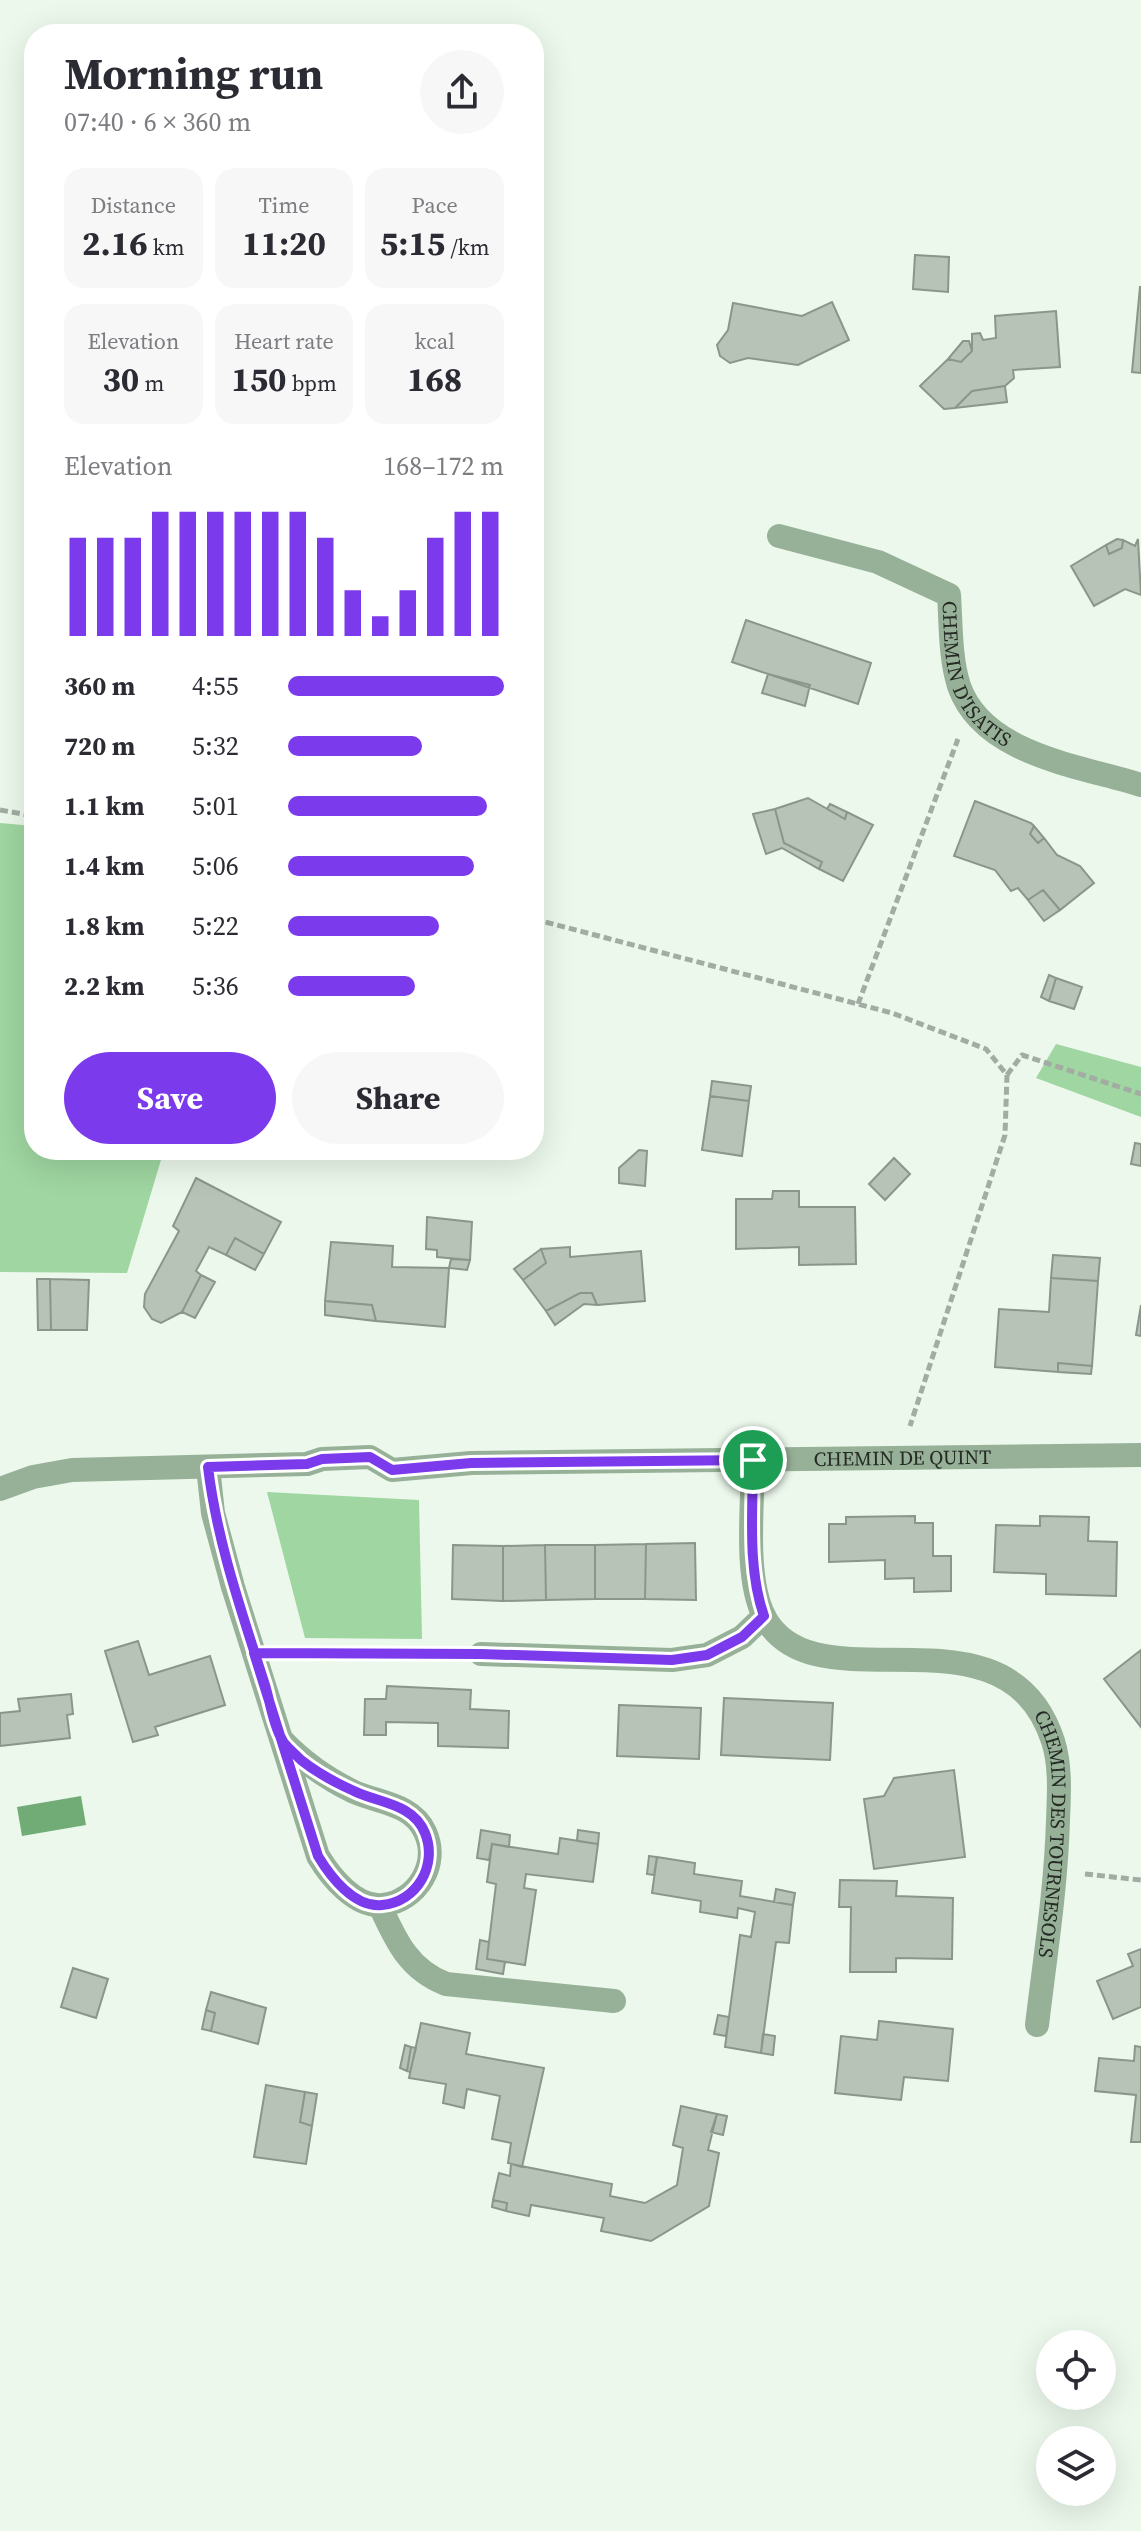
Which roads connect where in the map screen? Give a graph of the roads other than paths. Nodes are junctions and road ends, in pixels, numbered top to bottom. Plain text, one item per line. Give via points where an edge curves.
1 (779, 536) dead end
2 (1141, 785) edge
3 (1141, 1455) edge
4 (753, 1460) junction
5 (208, 1467) junction
6 (0, 1489) edge
7 (764, 1616) junction
8 (481, 1654) road end
9 (283, 1741) junction
10 (380, 1906) junction
11 (614, 2001) dead end
12 (1037, 2025) dead end

1 - 2 street, CHEMIN D'ISATIS via 878,562 949,595 959,686 970,708 994,732 1022,749
3 - 4 street, CHEMIN DE QUINT
4 - 5 street, CHEMIN DE QUINT via 471,1463 392,1470 370,1457
4 - 7 street, CHEMIN DES TOURNESOLS via 753,1560
5 - 6 street, CHEMIN DE QUINT via 72,1470
5 - 9 street via 213,1513
7 - 8 street via 742,1637 707,1655 672,1660
7 - 12 street, CHEMIN DES TOURNESOLS via 779,1637 802,1652 955,1661 989,1670 1016,1687 1039,1712 1053,1742 1060,1781 1056,1870
9 - 10 street via 318,1856 331,1879
9 - 10 street via 325,1775 391,1802 425,1832 430,1858 422,1880 408,1897
10 - 11 street via 407,1957 425,1976 446,1984

